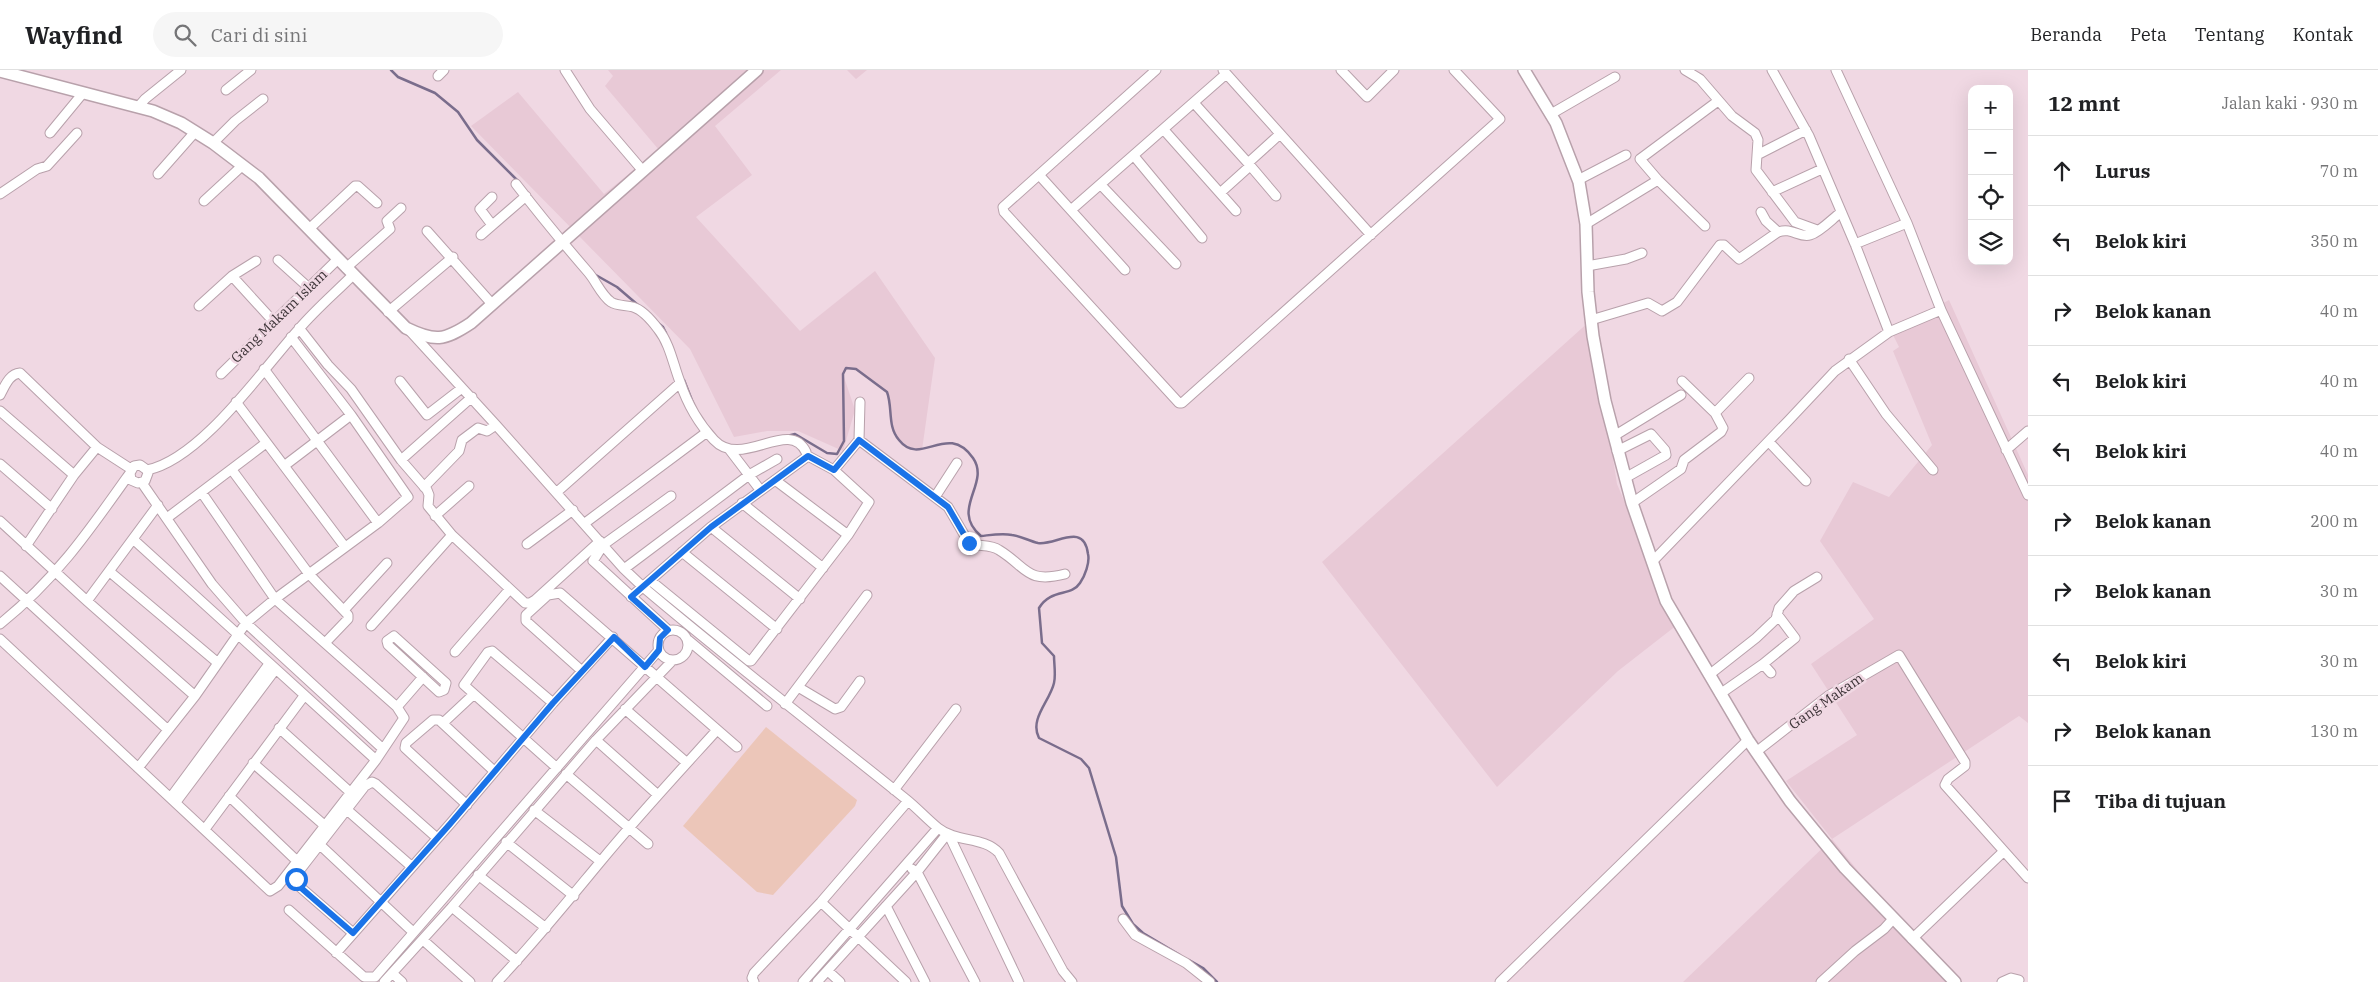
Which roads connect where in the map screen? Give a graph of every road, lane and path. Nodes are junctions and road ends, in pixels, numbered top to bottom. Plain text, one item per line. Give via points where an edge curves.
1 (181, 70) edge
2 (252, 70) edge
3 (565, 70) edge
4 (757, 70) edge
5 (1156, 70) edge
6 (1341, 70) edge
7 (1394, 70) edge
8 (1454, 70) edge
9 (1524, 70) edge
10 (1684, 70) edge
11 (1772, 70) edge
12 (1836, 70) edge
13 (0, 71) edge
14 (1224, 72) edge
15 (1614, 77) dead end
16 (226, 90) dead end
17 (83, 92) junction
18 (263, 99) dead end
19 (1194, 102) junction
20 (1716, 102) junction
21 (139, 106) junction
22 (1551, 114) junction
23 (1164, 130) junction
24 (1806, 130) junction
25 (195, 132) junction
26 (50, 133) dead end
27 (77, 133) dead end
28 (1280, 134) junction
29 (213, 143) junction
30 (1757, 154) junction
31 (1626, 155) dead end
32 (1134, 156) junction
33 (243, 165) junction
34 (1249, 165) junction
35 (1822, 169) junction
36 (643, 171) junction
37 (158, 174) dead end
38 (1040, 176) junction
39 (1578, 180) junction
40 (1658, 180) junction
41 (516, 184) dead end
42 (1101, 185) junction
43 (1772, 192) junction
44 (1220, 193) junction
45 (0, 194) edge
46 (492, 196) dead end
47 (526, 196) junction
48 (1276, 196) dead end
49 (204, 201) dead end
50 (377, 203) dead end
51 (401, 208) dead end
52 (1071, 210) junction
53 (1236, 210) dead end
54 (1762, 212) dead end
55 (1840, 212) junction
56 (1907, 223) junction
57 (1586, 224) junction
58 (492, 226) junction
59 (1705, 226) dead end
60 (309, 229) junction
61 (427, 231) dead end
62 (1778, 232) junction
63 (1814, 232) junction
64 (481, 235) dead end
65 (1371, 235) junction
66 (1202, 238) dead end
67 (566, 241) junction
68 (1855, 244) junction
69 (1642, 253) dead end
70 (453, 257) junction
71 (338, 259) junction
72 (278, 260) dead end
73 (256, 261) dead end
74 (1176, 264) dead end
75 (1587, 266) junction
76 (1125, 270) dead end
77 (350, 271) junction
78 (232, 276) junction
79 (309, 288) junction
80 (492, 304) junction
81 (199, 306) dead end
82 (1941, 310) junction
83 (388, 312) junction
84 (1591, 320) junction
85 (274, 322) junction
86 (299, 328) junction
87 (406, 328) junction
88 (1889, 332) junction
89 (291, 337) junction
90 (1849, 359) junction
91 (264, 369) junction
92 (221, 374) dead end
93 (1749, 378) dead end
94 (1682, 380) dead end
95 (400, 381) dead end
96 (680, 383) junction
97 (462, 388) junction
98 (0, 395) edge
99 (1681, 395) dead end
100 (472, 397) junction
101 (236, 402) junction
102 (860, 402) dead end
103 (0, 411) edge
104 (1715, 413) junction
105 (351, 415) junction
106 (496, 425) junction
107 (2028, 431) edge
108 (706, 432) junction
109 (1614, 436) junction
110 (859, 440) junction
111 (316, 441) junction
112 (1769, 442) junction
113 (266, 443) junction
114 (97, 447) junction
115 (730, 449) junction
116 (2006, 450) junction
117 (1617, 451) junction
118 (806, 452) dead end
119 (777, 459) dead end
120 (401, 460) junction
121 (957, 463) dead end
122 (0, 464) edge
123 (284, 466) junction
124 (147, 470) junction
125 (232, 470) junction
126 (834, 470) junction
127 (1933, 470) dead end
128 (130, 471) junction
129 (74, 475) junction
130 (749, 475) junction
131 (1625, 478) junction
132 (775, 480) junction
133 (1806, 481) dead end
134 (142, 483) junction
135 (424, 486) junction
136 (469, 486) dead end
137 (758, 487) dead end
138 (557, 492) junction
139 (202, 493) junction
140 (2028, 495) edge
141 (672, 496) dead end
142 (935, 497) junction
143 (742, 503) junction
144 (1632, 503) junction
145 (158, 505) junction
146 (52, 509) junction
147 (573, 510) junction
148 (435, 516) junction
149 (167, 518) junction
150 (0, 521) edge
151 (378, 523) junction
152 (585, 523) junction
153 (711, 527) junction
154 (452, 535) junction
155 (848, 535) junction
156 (134, 540) junction
157 (601, 543) junction
158 (527, 544) dead end
159 (26, 546) junction
160 (345, 548) junction
161 (682, 552) junction
162 (1652, 562) junction
163 (387, 564) dead end
164 (823, 568) junction
165 (624, 570) junction
166 (56, 572) junction
167 (110, 572) junction
168 (309, 574) junction
169 (1064, 574) dead end
170 (0, 576) edge
171 (1817, 577) dead end
172 (647, 584) junction
173 (509, 590) junction
174 (867, 595) dead end
175 (631, 597) junction
176 (275, 599) junction
177 (800, 599) junction
178 (87, 601) junction
179 (28, 602) junction
180 (344, 610) junction
181 (1777, 614) junction
182 (246, 623) junction
183 (0, 624) edge
184 (371, 626) dead end
185 (777, 629) junction
186 (668, 630) junction
187 (238, 634) junction
188 (687, 634) junction
189 (614, 637) junction
190 (0, 639) edge
191 (325, 643) junction
192 (659, 650) junction
193 (455, 652) dead end
194 (673, 660) junction
195 (218, 663) junction
196 (1763, 664) junction
197 (272, 667) junction
198 (645, 667) junction
199 (582, 671) junction
200 (1771, 673) dead end
201 (1710, 675) junction
202 (656, 676) junction
203 (423, 677) junction
204 (860, 681) dead end
205 (798, 687) junction
206 (766, 688) junction
207 (473, 694) junction
208 (1720, 694) junction
209 (194, 696) junction
210 (304, 696) junction
211 (758, 698) junction
212 (553, 703) junction
213 (785, 704) junction
214 (767, 706) dead end
215 (396, 707) junction
216 (625, 709) junction
217 (956, 709) dead end
218 (443, 723) junction
219 (279, 728) junction
220 (168, 730) junction
221 (717, 730) junction
222 (524, 736) junction
223 (596, 740) junction
224 (1748, 740) junction
225 (737, 746) dead end
226 (383, 749) junction
227 (1756, 752) junction
228 (376, 760) junction
229 (253, 763) junction
230 (687, 763) junction
231 (138, 768) junction
232 (557, 768) junction
233 (494, 771) junction
234 (566, 774) junction
235 (542, 785) junction
236 (894, 790) junction
237 (350, 792) junction
238 (550, 792) junction
239 (658, 794) junction
240 (229, 796) junction
241 (173, 799) junction
242 (908, 801) junction
243 (467, 804) junction
244 (346, 809) junction
245 (534, 810) junction
246 (324, 825) junction
247 (630, 828) junction
248 (938, 828) junction
249 (205, 829) junction
250 (948, 835) junction
251 (437, 838) junction
252 (506, 842) junction
253 (319, 844) junction
254 (648, 844) dead end
255 (2003, 852) junction
256 (298, 861) junction
257 (600, 861) junction
258 (907, 864) junction
259 (411, 866) junction
260 (917, 872) junction
261 (478, 875) junction
262 (2028, 878) edge
263 (574, 896) junction
264 (381, 902) junction
265 (821, 902) junction
266 (452, 906) junction
267 (886, 906) junction
268 (289, 910) dead end
269 (430, 913) junction
270 (1123, 919) dead end
271 (1893, 919) junction
272 (439, 921) junction
273 (546, 928) junction
274 (850, 929) junction
275 (413, 932) junction
276 (353, 933) junction
277 (858, 937) junction
278 (1912, 939) junction
279 (423, 940) junction
280 (401, 946) junction
281 (336, 953) junction
282 (410, 954) junction
283 (517, 961) junction
284 (828, 971) junction
285 (392, 973) junction
286 (2019, 980) dead end
287 (384, 982) edge
288 (402, 982) edge
289 (470, 982) edge
290 (497, 982) edge
291 (754, 982) edge
292 (803, 982) edge
293 (817, 982) edge
294 (840, 982) edge
295 (906, 982) edge
296 (925, 982) edge
297 (975, 982) edge
298 (1019, 982) edge
299 (1072, 982) edge
300 (1210, 982) edge
301 (1500, 982) edge
302 (1821, 982) edge
303 (1955, 982) edge
304 (2002, 982) edge

1 - 21 street
2 - 16 street
3 - 36 street via 590,109
4 - 36 main road
5 - 38 street
6 - 7 street via 1363,96 1370,96
8 - 65 street via 1500,119
9 - 22 main road
10 - 20 street via 1700,79
11 - 24 street
12 - 56 street
13 - 17 main road
14 - 19 street
14 - 28 street
15 - 22 street
17 - 21 main road
17 - 26 street
18 - 29 street
19 - 23 street
19 - 34 street
20 - 30 street via 1755,133
20 - 40 street via 1641,157 1640,161
21 - 25 main road
22 - 39 main road
23 - 32 street
23 - 44 street
24 - 30 street
24 - 35 street
25 - 29 main road
25 - 37 street
27 - 45 street via 51,163
28 - 34 street
28 - 65 street
29 - 33 main road
30 - 43 street via 1756,170
31 - 39 street
32 - 42 street
32 - 66 street
33 - 49 street
33 - 60 main road
34 - 44 street
34 - 48 street
35 - 43 street
35 - 55 street
36 - 67 main road
38 - 52 street
38 - 65 street via 1006,203 1004,212 1179,403 1184,402
39 - 57 main road
40 - 57 street
40 - 59 street
41 - 47 street
42 - 52 street
42 - 74 street
43 - 63 street via 1795,222
44 - 53 street
46 - 58 street via 480,209
47 - 58 street
47 - 67 street
50 - 60 street via 355,186
51 - 77 street via 387,221 390,229
52 - 76 street
54 - 62 street
55 - 63 street
55 - 68 street
56 - 68 street
56 - 82 street
57 - 75 main road
58 - 64 street
60 - 71 main road
61 - 70 street
62 - 63 street via 1788,230 1803,235
62 - 84 street via 1739,259 1720,245 1677,302 1662,311 1648,303
67 - 80 main road
67 - 96 street via 611,302 641,311 659,330
68 - 88 street
69 - 75 street
70 - 80 street
70 - 83 street
71 - 77 main road
71 - 79 street, Gang Makam Islam
72 - 79 street
73 - 78 street
75 - 84 main road
77 - 83 main road
77 - 86 street
78 - 81 street
78 - 85 street
79 - 85 street, Gang Makam Islam
80 - 87 main road via 452,335 439,339 426,338
82 - 88 street
82 - 116 street
83 - 87 main road
84 - 109 main road
85 - 92 street, Gang Makam Islam
86 - 89 street
86 - 120 street via 351,389
87 - 97 street
88 - 90 street
89 - 91 street
89 - 105 street
90 - 112 street via 1817,388
90 - 127 street via 1886,414
91 - 101 street
91 - 111 street
93 - 104 street
94 - 104 street
95 - 97 street via 427,415
96 - 108 street
96 - 138 street
97 - 100 street
98 - 114 street via 10,378 20,373
99 - 109 street
100 - 106 street
100 - 120 street
101 - 113 street
101 - 124 street via 183,454 158,468
102 - 110 street
103 - 129 street
104 - 144 street via 1723,428 1721,432 1684,460 1681,469
105 - 111 street
105 - 151 street via 408,496
106 - 135 street via 487,431 478,428 462,440 459,451
106 - 138 street
107 - 116 street
108 - 115 street via 720,446
108 - 152 street
109 - 117 main road
110 - 126 street
110 - 142 street
111 - 123 street
111 - 151 street
112 - 133 street
112 - 162 street
113 - 123 street
113 - 125 street
114 - 128 street
114 - 129 street
115 - 118 street via 740,450 788,438 801,443
115 - 130 street
116 - 140 street
117 - 131 main road
117 - 131 street via 1651,434 1665,450 1664,459
119 - 130 street
120 - 135 street
121 - 142 street
122 - 146 street
123 - 160 street
124 - 128 street via 140,465
124 - 134 street via 148,477
125 - 139 street
125 - 168 street
126 - 132 street via 808,456
126 - 155 street via 869,502
128 - 134 street via 134,482
128 - 166 street
129 - 146 street
130 - 137 street
130 - 165 street
131 - 144 main road
132 - 143 street
132 - 155 street
134 - 145 street
135 - 148 street via 429,495 428,506
136 - 148 street
138 - 147 street
139 - 149 street
139 - 176 street
141 - 157 street
142 - 169 street via 948,507 969,543 999,550 1036,577 1046,579
143 - 153 street
143 - 164 street
144 - 162 main road
145 - 149 street
145 - 156 street
146 - 159 street
147 - 152 street
147 - 158 street
148 - 154 street
149 - 182 street via 212,584
150 - 159 street
151 - 160 street
152 - 157 street
153 - 161 street
153 - 177 street
154 - 173 street
154 - 184 street
155 - 164 street
156 - 167 street
156 - 187 street
157 - 165 street
157 - 173 street via 530,603 524,603
157 - 175 street via 593,560
159 - 166 street
160 - 168 street
161 - 172 street
161 - 185 street
162 - 201 main road via 1666,601
163 - 180 street
164 - 177 street
165 - 172 street
166 - 178 street
166 - 179 street
167 - 178 street
167 - 195 street
168 - 176 street
168 - 180 street
170 - 179 street
171 - 181 street via 1794,591 1778,608
172 - 175 street
172 - 185 street via 749,662
172 - 188 street
173 - 193 street
174 - 205 street
175 - 186 street
176 - 182 street
176 - 191 street
177 - 185 street
178 - 209 street
179 - 183 street
179 - 220 street
180 - 191 street via 348,619
181 - 196 street via 1795,638
181 - 201 street via 1776,619 1756,638
182 - 187 street
182 - 226 street
186 - 188 street
186 - 192 street via 660,638
187 - 195 street
187 - 197 street
188 - 194 street via 689,646 684,656
188 - 206 street
188 - 211 street
189 - 198 street
189 - 199 street
189 - 199 street via 560,593 548,594 526,615 526,621
190 - 231 street
191 - 215 street
192 - 194 street
192 - 198 street
194 - 202 street
195 - 209 street
196 - 200 street
196 - 208 street
197 - 210 street
197 - 241 street
198 - 202 street
198 - 232 street
199 - 212 street
201 - 208 main road
202 - 216 street
202 - 221 street
203 - 203 street via 388,645 387,641 394,636 397,638 446,683 446,688 439,692
203 - 215 street
204 - 205 street via 842,707 835,709
205 - 213 street
206 - 211 street
206 - 213 street
207 - 212 street via 464,685 465,681 492,650
207 - 218 street
207 - 222 street
208 - 224 main road
209 - 220 street
210 - 219 street
210 - 228 street
211 - 214 street
212 - 222 street
213 - 236 street
215 - 226 street via 404,718
216 - 223 street
216 - 230 street
217 - 236 street
218 - 233 street
218 - 243 street via 432,720 406,743 405,748
219 - 229 street
219 - 237 street
220 - 231 street
221 - 225 street
221 - 230 street
222 - 232 street
222 - 233 street
223 - 234 street
223 - 239 street
224 - 227 main road
224 - 301 street
226 - 228 street
227 - 255 street, Gang Makam via 1828,696 1899,655 1965,762 1965,766 1945,785
227 - 271 main road via 1830,850
228 - 237 street
229 - 240 street
229 - 246 street
230 - 239 street
231 - 241 street
232 - 235 street
233 - 243 street
234 - 238 street
234 - 247 street
235 - 238 street
235 - 269 street
236 - 242 street
237 - 246 street
238 - 245 street
239 - 247 street
240 - 249 street
240 - 256 street
241 - 249 street
242 - 248 street
242 - 265 street
243 - 251 street
244 - 251 street via 372,782
244 - 253 street
244 - 259 street
245 - 252 street
245 - 257 street
246 - 256 street
247 - 254 street
247 - 257 street
248 - 250 street
248 - 258 street
249 - 256 street via 270,891
250 - 260 street
250 - 298 street
250 - 299 street via 980,841 999,853
251 - 259 street
252 - 261 street
252 - 263 street
253 - 264 street
253 - 276 street via 296,875 296,883
255 - 262 street
255 - 278 street
257 - 263 street
258 - 260 street
258 - 274 street
259 - 264 street
260 - 267 street
260 - 297 street
261 - 266 street
261 - 273 street
263 - 273 street
264 - 275 street
264 - 276 street
265 - 274 street
265 - 291 street via 754,974
266 - 272 street
266 - 283 street
267 - 277 street
267 - 296 street
268 - 281 street
269 - 272 street
269 - 275 street
270 - 300 street via 1135,935 1186,963
271 - 278 main road
271 - 302 street
272 - 279 street
273 - 283 street
274 - 277 street
274 - 292 street
275 - 280 street
276 - 281 street
277 - 284 street
277 - 295 street
278 - 303 main road
279 - 282 street
279 - 289 street
280 - 281 street via 371,978 364,977
280 - 282 street
282 - 285 street
283 - 290 street
284 - 293 street
284 - 294 street
285 - 287 street
285 - 288 street
286 - 304 street via 2011,978

